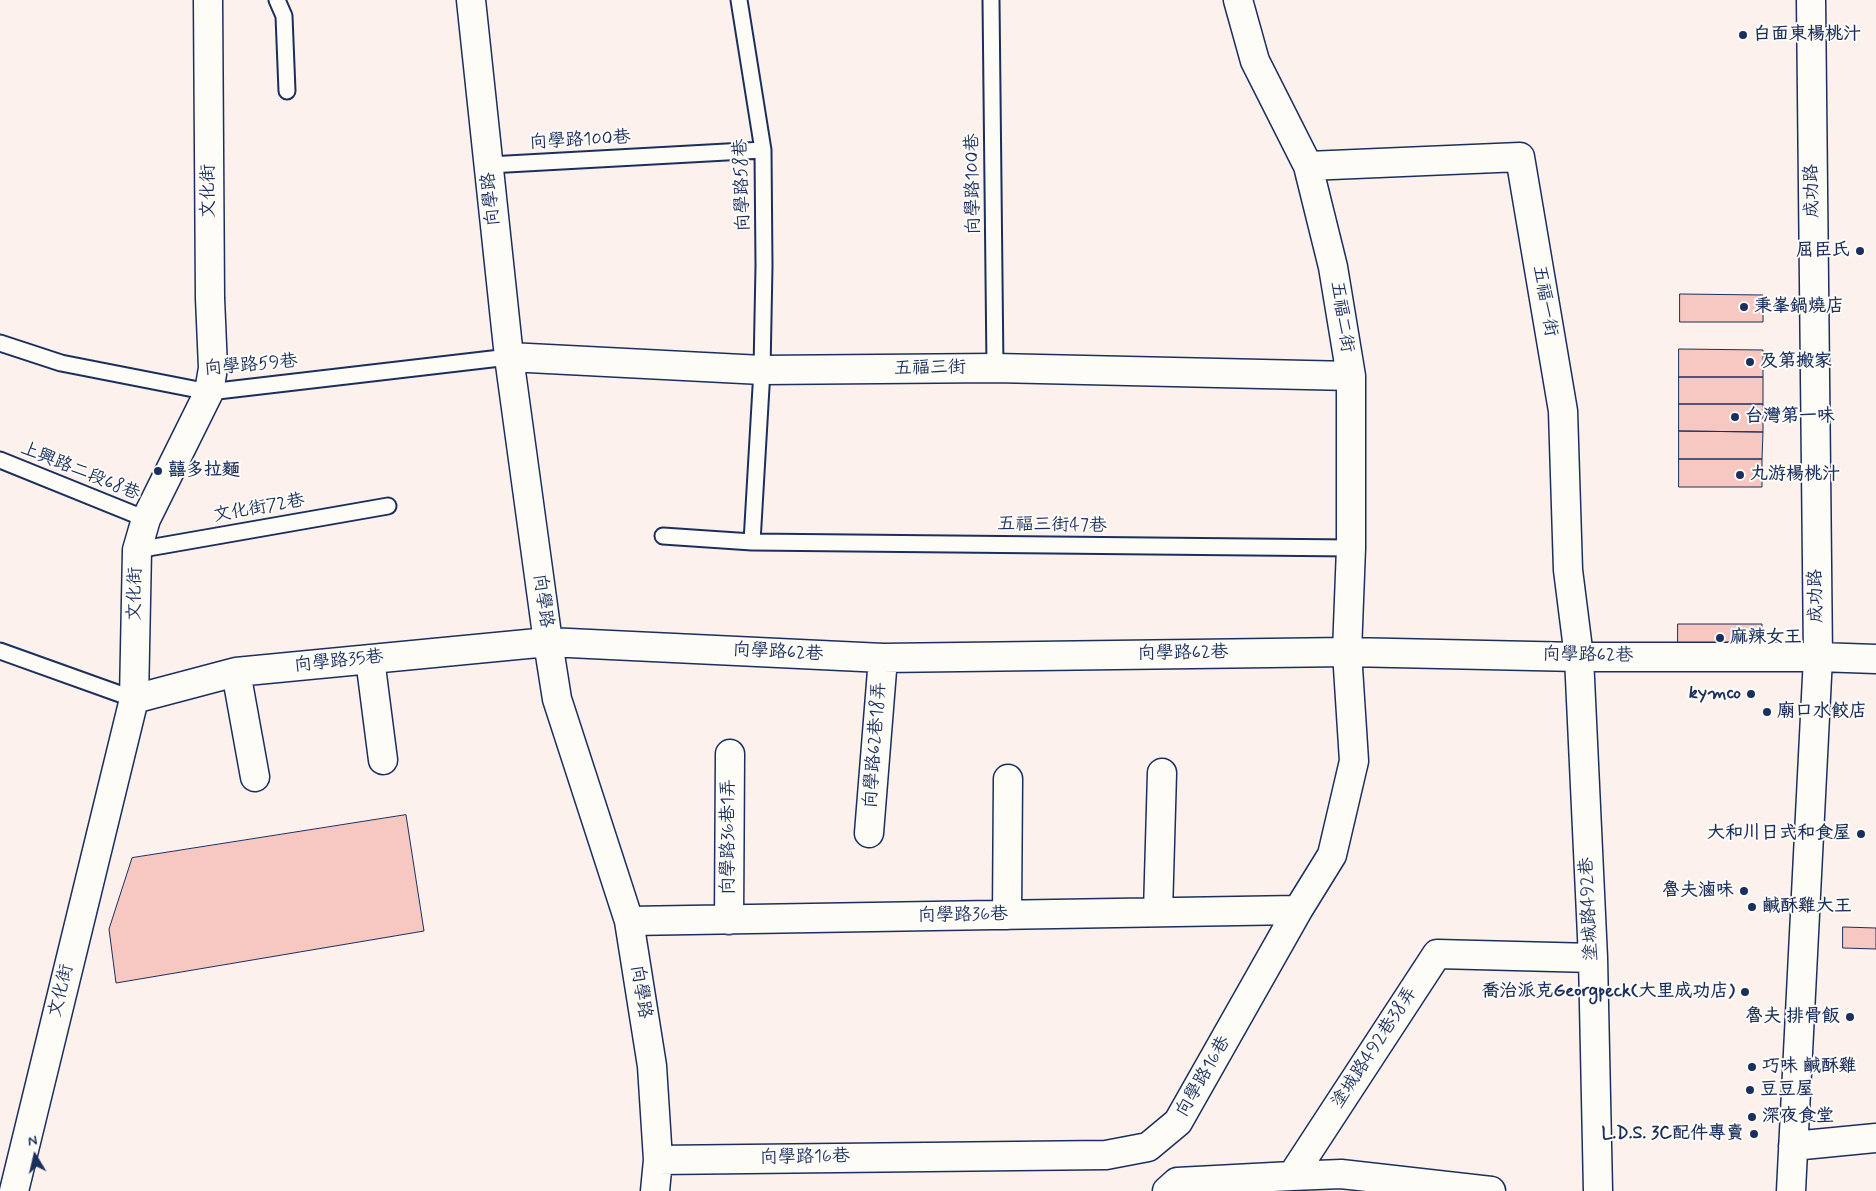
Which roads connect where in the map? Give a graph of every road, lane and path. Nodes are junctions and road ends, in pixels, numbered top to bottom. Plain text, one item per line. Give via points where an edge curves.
1 (208, 0) edge
2 (277, 0) edge
3 (471, 0) edge
4 (739, 0) edge
5 (992, 0) edge
6 (1238, 0) edge
7 (1811, 0) edge
8 (287, 91) dead end
9 (763, 150) junction
10 (489, 165) junction
11 (1308, 166) junction
12 (0, 343) edge
13 (509, 357) junction
14 (995, 368) junction
15 (762, 370) junction
16 (1351, 376) junction
17 (209, 392) junction
18 (0, 460) edge
19 (388, 506) dead end
20 (146, 519) junction
21 (663, 536) dead end
22 (752, 542) junction
23 (1351, 548) junction
24 (137, 550) junction
25 (548, 642) junction
26 (0, 651) edge
27 (1347, 652) junction
28 (1579, 657) junction
29 (1818, 657) junction
30 (883, 658) junction
31 (370, 659) junction
32 (1876, 659) edge
33 (236, 672) junction
34 (134, 699) junction
35 (730, 754) dead end
36 (382, 760) dead end
37 (1162, 773) dead end
38 (254, 777) dead end
39 (1008, 779) dead end
40 (869, 833) dead end
41 (1298, 910) junction
42 (1158, 912) junction
43 (1007, 915) junction
44 (729, 920) junction
45 (629, 921) junction
46 (1593, 958) junction
47 (1876, 1138) edge
48 (1793, 1146) junction
49 (658, 1160) junction
50 (1292, 1176) junction
51 (1172, 1187) edge
52 (14, 1191) edge
53 (655, 1191) edge
54 (1491, 1191) edge
55 (1598, 1191) edge
56 (1791, 1191) edge

1 - 17 street, 文化街 via 213,368
2 - 8 lane via 284,16
3 - 10 street, 向學路
4 - 9 lane, 向學路58巷
5 - 14 lane, 向學路100巷
6 - 11 street, 五福二街 via 1255,61
7 - 29 street, 成功路
9 - 10 lane, 向學路100巷
9 - 15 lane, 向學路58巷
10 - 13 street, 向學路
11 - 16 street, 五福二街 via 1333,267
11 - 28 street, 五福一街 via 1520,157 1564,411 1568,570
12 - 17 lane, 向學路59巷 via 61,363
13 - 15 street, 五福三街
13 - 17 lane, 向學路59巷
13 - 25 street, 向學路
14 - 15 street, 五福三街
14 - 16 street, 五福三街
15 - 22 lane
16 - 23 street, 五福二街
17 - 20 street, 文化街
18 - 20 lane, 上興路二段68巷
19 - 24 lane, 文化街72巷
20 - 24 street, 文化街
21 - 22 lane, 五福三街47巷
22 - 23 lane, 五福三街47巷
23 - 27 street, 五福二街
24 - 34 street, 文化街
25 - 30 street, 向學路62巷
25 - 31 street, 向學路35巷
25 - 45 street, 向學路 via 557,699
26 - 34 lane
27 - 28 street, 向學路62巷
27 - 30 street, 向學路62巷
27 - 41 street, 向學路16巷 via 1354,762 1332,855
28 - 29 street, 向學路62巷
28 - 46 street, 塗城路492巷
29 - 32 street, 向學路62巷
29 - 48 street, 成功路
30 - 40 street, 向學路62巷18弄
31 - 33 street, 向學路35巷
31 - 36 street
33 - 34 street, 向學路35巷
33 - 38 street
34 - 52 street, 文化街
35 - 44 street, 向學路36巷1弄
37 - 42 street
39 - 43 street
41 - 42 street, 向學路36巷
41 - 49 street, 向學路16巷 via 1178,1122 1148,1147 1106,1154
42 - 43 street, 向學路36巷
43 - 44 street, 向學路36巷
44 - 45 street, 向學路36巷
45 - 49 street, 向學路 via 652,1066
46 - 50 street, 塗城路492巷38弄 via 1437,954
46 - 55 street, 塗城路492巷
47 - 48 street
48 - 56 street, 成功路
49 - 53 street, 向學路
50 - 51 street
50 - 54 street via 1341,1174

